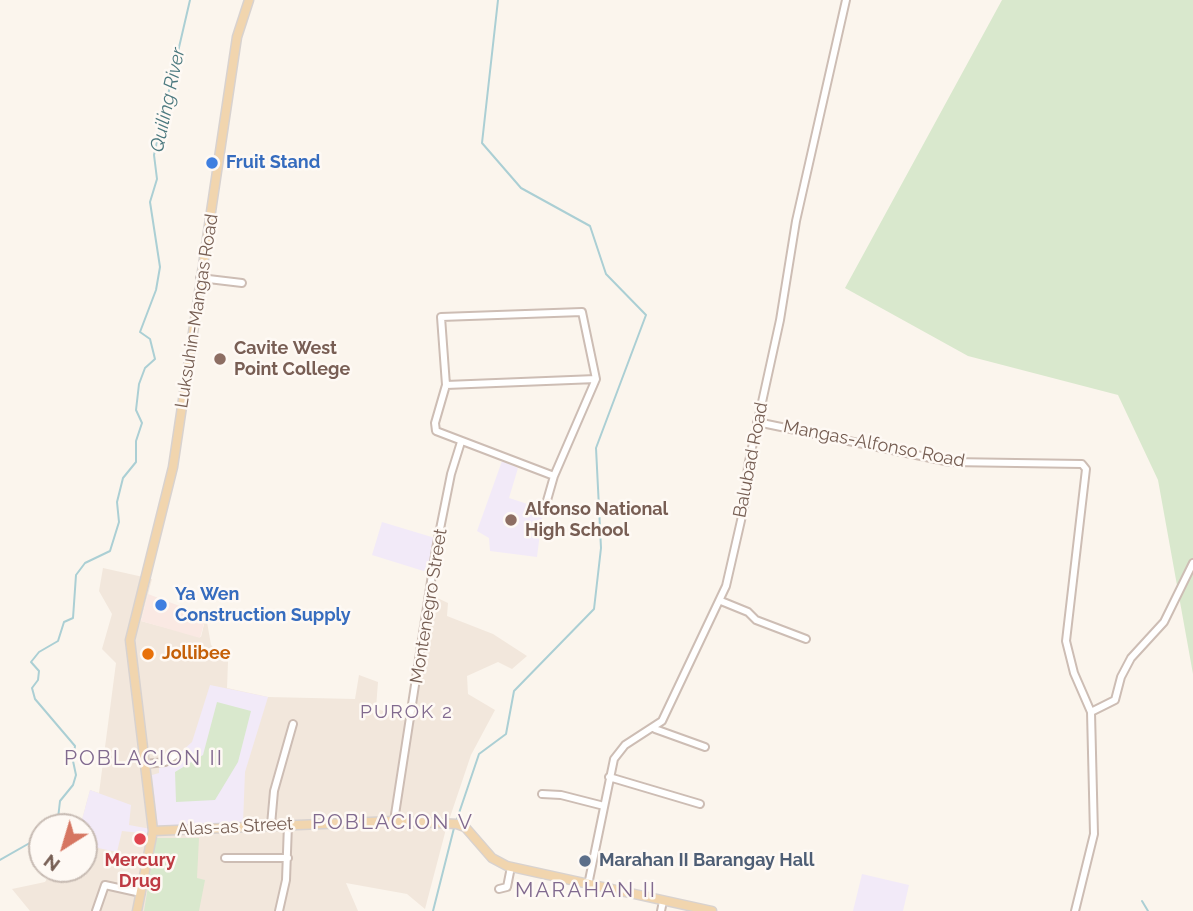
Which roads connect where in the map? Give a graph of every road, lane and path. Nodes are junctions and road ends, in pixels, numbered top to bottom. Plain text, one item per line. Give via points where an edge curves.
1 (249, 0) edge
2 (846, 0) edge
3 (200, 278) junction
4 (242, 283) dead end
5 (596, 379) junction
6 (446, 385) junction
7 (757, 422) junction
8 (461, 442) junction
9 (554, 476) junction
10 (546, 504) dead end
11 (1193, 564) edge
12 (721, 601) junction
13 (806, 639) dead end
14 (1091, 712) junction
15 (293, 724) dead end
16 (654, 729) junction
17 (705, 747) dead end
18 (176, 755) dead end
19 (146, 764) junction
20 (609, 777) junction
21 (542, 794) dead end
22 (700, 804) dead end
23 (604, 806) junction
24 (394, 821) junction
25 (288, 824) junction
26 (271, 825) junction
27 (153, 831) junction
28 (225, 858) dead end
29 (288, 858) junction
30 (511, 867) junction
31 (588, 885) junction
32 (499, 889) dead end
33 (141, 894) junction
34 (663, 901) junction
35 (96, 911) edge
36 (137, 911) edge
37 (279, 911) edge
38 (661, 911) edge
39 (712, 911) edge
40 (1075, 911) edge

1 - 3 main road, Luksuhin-Mangas Road via 237,37
2 - 7 street, Balubad Road
3 - 4 street
3 - 19 main road, Luksuhin-Mangas Road via 173,467 129,648
5 - 6 street
5 - 6 street via 582,312 454,316 441,317
5 - 9 street
6 - 8 street via 435,427
7 - 12 street, Balubad Road via 745,503
7 - 14 street, Mangas-Alfonso Road via 950,462 1082,464 1086,469 1081,525 1066,641
8 - 9 street
8 - 24 street, Montenegro Street via 436,549
9 - 10 street
11 - 14 street via 1164,622 1131,658 1115,700
12 - 13 street
12 - 16 street, Balubad Road via 668,711
14 - 40 street, Mangas-Alfonso Road via 1094,834
15 - 26 street via 274,791
16 - 17 street
16 - 20 street, Balubad Road via 618,751
18 - 19 street via 165,762
19 - 27 main road, Luksuhin-Mangas Road
20 - 22 street
20 - 23 street, Balubad Road
21 - 23 street
23 - 31 street, Balubad Road
24 - 25 main road, Alas-as Street
24 - 30 main road, Alas-as Street via 465,827 492,858
25 - 26 main road, Alas-as Street
25 - 29 street
26 - 27 main road, Alas-as Street
27 - 33 main road, Luksuhin-Mangas Road
28 - 29 street
29 - 37 street
30 - 31 main road
30 - 32 street via 507,888
31 - 34 main road
33 - 35 street via 106,885
33 - 36 main road, Luksuhin-Mangas Road
34 - 38 street
34 - 39 main road

